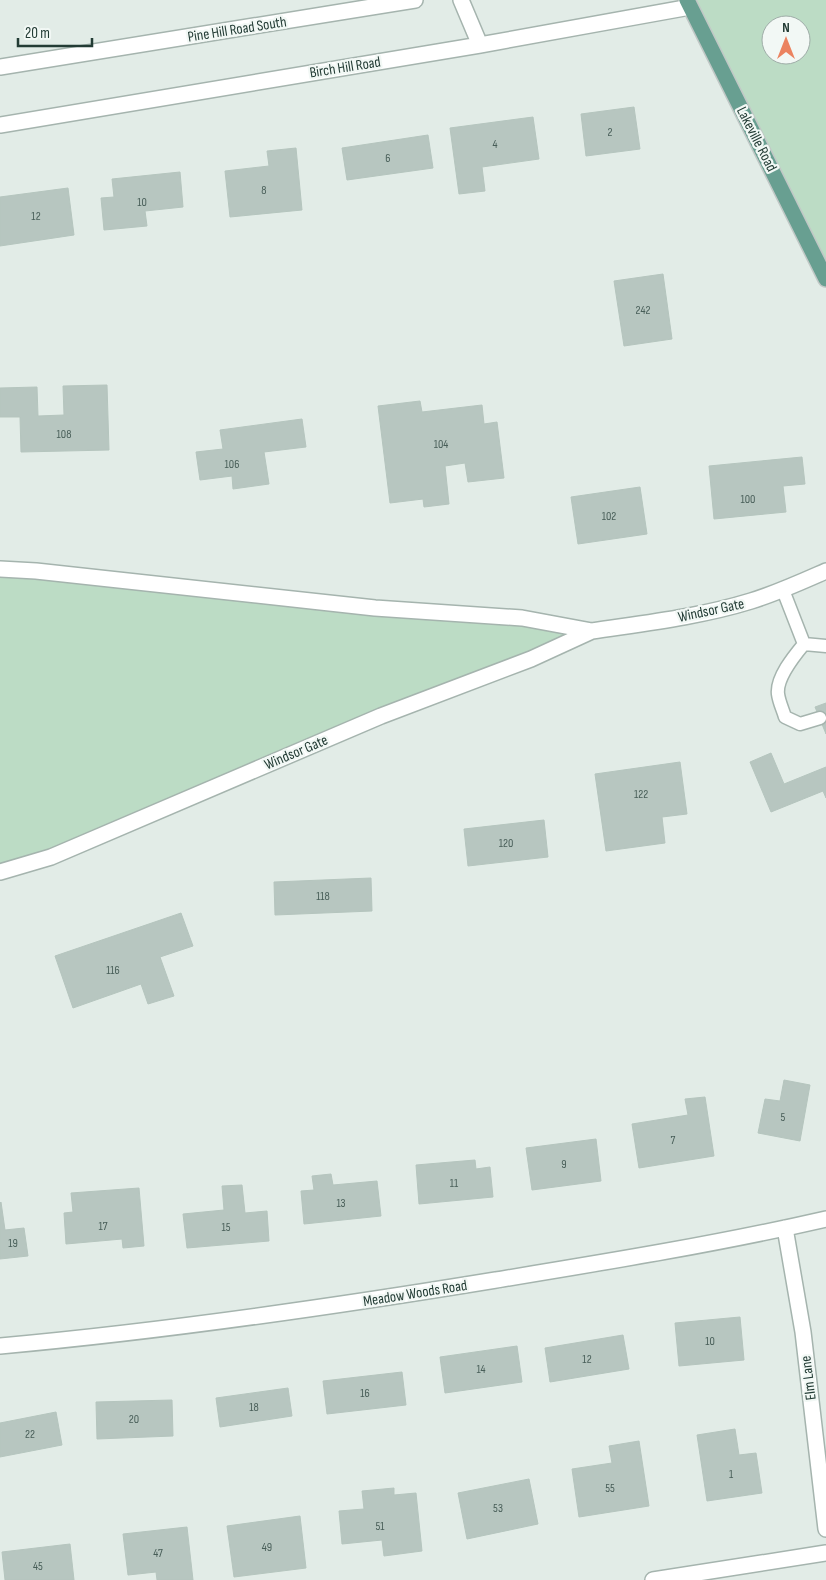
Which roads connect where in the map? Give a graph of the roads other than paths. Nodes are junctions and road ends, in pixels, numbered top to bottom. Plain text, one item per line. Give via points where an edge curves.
1 (416, 0) edge
2 (461, 0) edge
3 (689, 4) edge
4 (480, 45) junction
5 (0, 67) edge
6 (0, 125) edge
7 (826, 279) edge
8 (0, 569) edge
9 (826, 571) edge
10 (783, 590) junction
11 (592, 631) junction
12 (804, 644) junction
13 (826, 646) edge
14 (820, 718) dead end
15 (0, 872) edge
16 (826, 1219) edge
17 (785, 1228) junction
18 (0, 1346) edge
19 (826, 1529) edge
20 (826, 1553) edge
21 (653, 1580) edge

1 - 5 street, Pine Hill Road South
2 - 4 street
3 - 4 street, Birch Hill Road
3 - 7 main road, Lakeville Road
4 - 6 street, Birch Hill Road
8 - 11 street, Windsor Gate via 375,608 522,618
9 - 10 street, Windsor Gate
10 - 11 street, Windsor Gate via 698,614
10 - 12 lane
11 - 15 street, Windsor Gate via 531,659 381,716 51,857
12 - 13 lane
12 - 14 lane via 786,669 777,693 785,718 800,724
16 - 17 street, Meadow Woods Road
17 - 18 street, Meadow Woods Road via 389,1298 186,1326
17 - 19 street, Elm Lane via 803,1332
20 - 21 street

